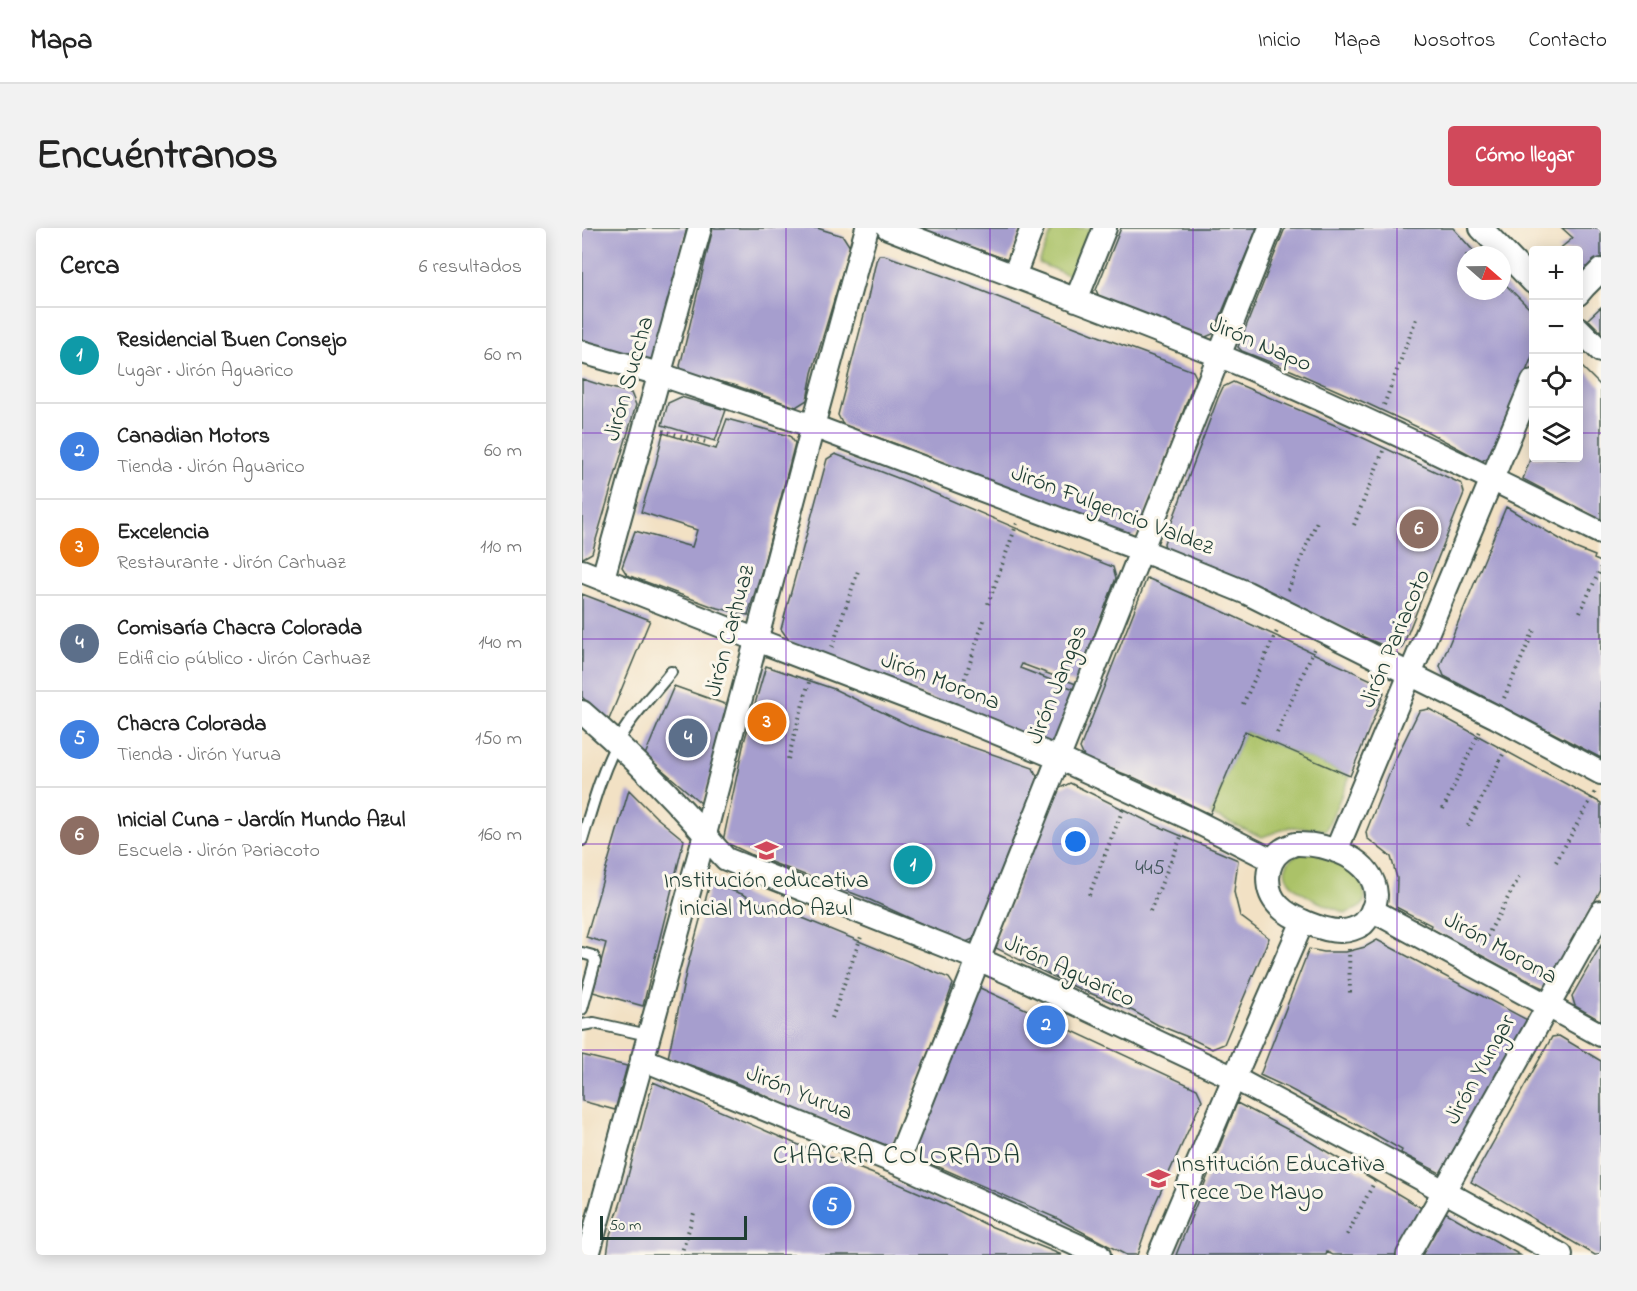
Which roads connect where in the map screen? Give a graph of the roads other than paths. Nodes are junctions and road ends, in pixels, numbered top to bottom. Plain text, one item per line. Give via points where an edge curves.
1 (700, 228) edge
2 (867, 228) edge
3 (888, 228) edge
4 (1032, 228) edge
5 (1105, 228) edge
6 (1270, 228) edge
7 (1482, 228) edge
8 (1601, 270) edge
9 (1014, 276) junction
10 (1529, 278) edge
11 (1583, 287) edge
12 (1076, 300) junction
13 (1583, 333) edge
14 (1601, 351) edge
15 (582, 352) edge
16 (1219, 356) junction
17 (659, 374) junction
18 (1529, 391) edge
19 (813, 426) junction
20 (1493, 479) junction
21 (1601, 533) edge
22 (1141, 550) junction
23 (592, 574) edge
24 (757, 640) junction
25 (670, 672) dead end
26 (1410, 674) junction
27 (582, 712) edge
28 (617, 743) junction
29 (1058, 758) junction
30 (1598, 782) edge
31 (705, 834) junction
32 (582, 840) edge
33 (1335, 850) junction
34 (1272, 860) junction
35 (1372, 910) junction
36 (1601, 912) edge
37 (1303, 921) junction
38 (582, 952) edge
39 (978, 959) junction
40 (1548, 1006) junction
41 (582, 1009) edge
42 (582, 1025) edge
43 (648, 1035) junction
44 (1601, 1035) edge
45 (642, 1059) junction
46 (1234, 1078) junction
47 (897, 1163) junction
48 (1444, 1191) junction
49 (589, 1225) edge
50 (588, 1255) edge
51 (1099, 1255) edge
52 (1159, 1255) edge
53 (1408, 1255) edge
54 (1560, 1255) edge

1 - 17 street, Jirón Succha
2 - 19 street, Jirón Carhuaz
3 - 9 street, Jirón Napo
4 - 9 street
5 - 12 street
6 - 16 street, Jirón Jangas
7 - 10 street
8 - 11 street
9 - 12 street, Jirón Napo
12 - 16 street, Jirón Napo
13 - 14 street
15 - 17 street, Jirón Fulgencio Valdez
16 - 20 street, Jirón Napo
16 - 22 street, Jirón Jangas
17 - 19 street, Jirón Fulgencio Valdez
17 - 23 street, Jirón Succha via 645,426
18 - 20 street, Jirón Pariacoto
19 - 22 street, Jirón Fulgencio Valdez
19 - 24 street, Jirón Carhuaz
20 - 21 street, Jirón Napo
20 - 26 street, Jirón Pariacoto
22 - 26 street, Jirón Fulgencio Valdez via 1247,593
22 - 29 street, Jirón Jangas
23 - 24 street, Jirón Morona
24 - 29 street, Jirón Morona
24 - 31 street, Jirón Carhuaz
25 - 28 lane
26 - 30 street, Jirón Fulgencio Valdez via 1516,728
26 - 33 street, Jirón Pariacoto
27 - 28 street, Jirón Aguarico
28 - 31 street, Jirón Aguarico
28 - 32 lane
29 - 34 street, Jirón Morona
29 - 39 street, Jirón Jangas
31 - 39 street, Jirón Aguarico via 726,859
31 - 43 street, Jirón Carhuaz
33 - 34 street via 1295,844
33 - 35 street via 1370,874 1376,899
34 - 37 street via 1268,872 1272,897 1279,907
35 - 37 street via 1363,923 1349,931 1327,930
35 - 40 street, Jirón Morona
36 - 40 street, Jirón Yungar
37 - 46 street
38 - 41 lane via 593,956 595,962
39 - 46 street, Jirón Aguarico
39 - 47 street, Jirón Jangas
40 - 44 street, Jirón Morona
40 - 48 street, Jirón Yungar
42 - 43 lane via 594,1023
43 - 45 street, Jirón Carhuaz
45 - 47 street, Jirón Yurua
45 - 49 street, Jirón Carhuaz
46 - 48 street, Jirón Aguarico
46 - 52 street
47 - 51 street, Jirón Yurua
48 - 53 street, Jirón Yungar
48 - 54 street, Jirón Aguarico
49 - 50 street, Jirón Carhuaz

